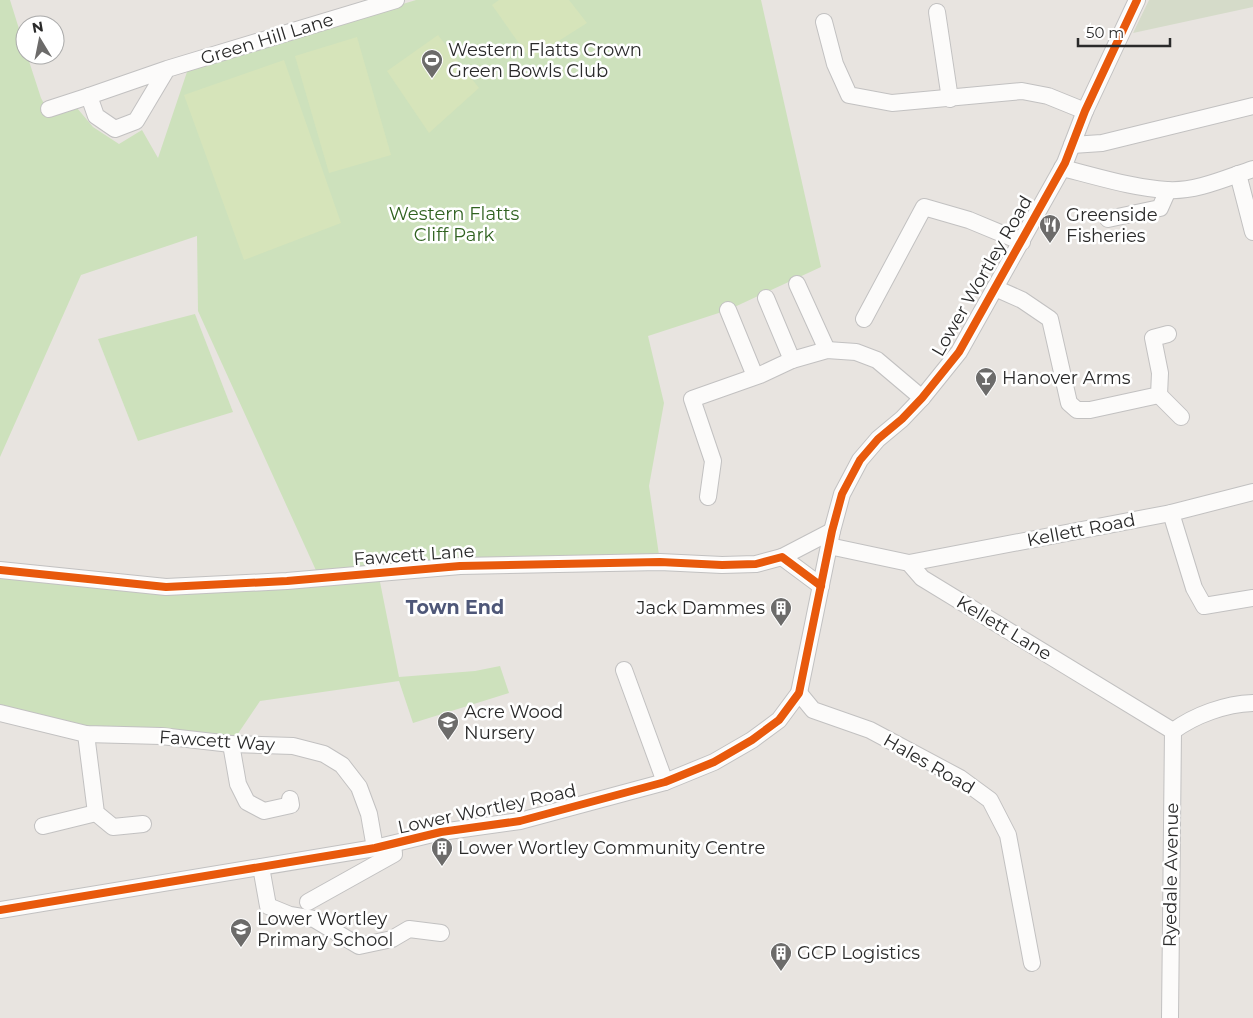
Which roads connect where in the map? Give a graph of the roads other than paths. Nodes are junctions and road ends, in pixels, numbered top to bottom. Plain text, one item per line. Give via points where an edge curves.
1 (396, 0) edge
2 (1137, 0) edge
3 (937, 12) dead end
4 (824, 22) dead end
5 (167, 69) junction
6 (88, 96) junction
7 (950, 99) junction
8 (1253, 106) edge
9 (48, 109) dead end
10 (1085, 112) junction
11 (1072, 145) junction
12 (1062, 168) junction
13 (1245, 172) edge
14 (1168, 190) junction
15 (1108, 219) dead end
16 (1253, 232) edge
17 (1022, 242) junction
18 (797, 284) dead end
19 (995, 288) junction
20 (766, 298) dead end
21 (728, 310) dead end
22 (864, 319) dead end
23 (1168, 334) dead end
24 (827, 350) junction
25 (792, 360) junction
26 (755, 376) junction
27 (1159, 395) junction
28 (922, 398) junction
29 (1181, 417) dead end
30 (1253, 492) edge
31 (708, 496) dead end
32 (1171, 513) junction
33 (830, 538) junction
34 (782, 557) junction
35 (909, 563) junction
36 (0, 570) edge
37 (821, 586) junction
38 (1253, 598) edge
39 (624, 670) dead end
40 (799, 693) junction
41 (1253, 703) edge
42 (0, 713) edge
43 (1173, 731) junction
44 (86, 734) junction
45 (232, 744) junction
46 (665, 782) junction
47 (290, 799) dead end
48 (96, 813) junction
49 (143, 824) dead end
50 (43, 826) dead end
51 (393, 844) junction
52 (375, 848) junction
53 (261, 867) junction
54 (308, 902) dead end
55 (0, 910) edge
56 (441, 933) dead end
57 (1032, 963) dead end
58 (1170, 1018) edge

1 - 5 street, Green Hill Lane
2 - 10 street, Lower Wortley Road
3 - 7 street
4 - 7 street via 835,64 849,95 892,103
5 - 6 street, Green Hill Lane
5 - 6 street via 136,121 115,130 96,116
6 - 9 street, Green Hill Lane
7 - 10 street via 1022,91 1048,96
8 - 11 street via 1102,143
10 - 11 street, Lower Wortley Road
11 - 12 street, Lower Wortley Road
12 - 14 street
12 - 17 street, Lower Wortley Road
13 - 14 street via 1199,186
13 - 16 street
14 - 15 street via 1160,208
17 - 19 street, Lower Wortley Road
17 - 22 street via 969,220 924,207
18 - 24 street
19 - 27 street via 1022,300 1050,319 1069,402 1077,410
19 - 28 street, Lower Wortley Road via 959,352
20 - 25 street
21 - 26 street
23 - 27 street via 1153,338 1160,373
24 - 25 street
24 - 28 street via 856,352 877,360
25 - 26 street
26 - 31 street via 692,399 713,461
27 - 29 street
28 - 33 street, Lower Wortley Road via 860,460 842,494
30 - 32 street, Kellett Road
32 - 35 street, Kellett Road
32 - 38 street via 1194,588 1204,606
33 - 34 street, Fawcett Lane
33 - 35 street
33 - 37 street, Lower Wortley Road
34 - 36 street, Fawcett Lane via 756,564 722,565 660,562 460,566 287,581 166,587
34 - 37 street
35 - 43 street, Kellett Lane via 922,578
37 - 40 street, Lower Wortley Road
39 - 46 street
40 - 46 street, Lower Wortley Road via 779,720 752,740 714,762
40 - 57 street, Hales Road via 813,710 870,730 960,778 990,800 1008,835
41 - 43 street via 1197,716
42 - 44 street, Fawcett Way
43 - 58 street, Ryedale Avenue
44 - 45 street, Fawcett Way via 161,736
44 - 48 street
45 - 47 street via 238,784 247,802 264,811 291,805
45 - 52 street, Fawcett Way via 293,746 324,754 342,766 359,787 369,814
46 - 51 street, Lower Wortley Road via 520,821 441,832
48 - 49 street via 113,827
48 - 50 street
51 - 52 street, Lower Wortley Road
51 - 54 street via 394,854
52 - 53 street, Lower Wortley Road
53 - 55 street, Lower Wortley Road
53 - 56 street via 268,906 290,915 314,919 359,946 392,939 409,922

